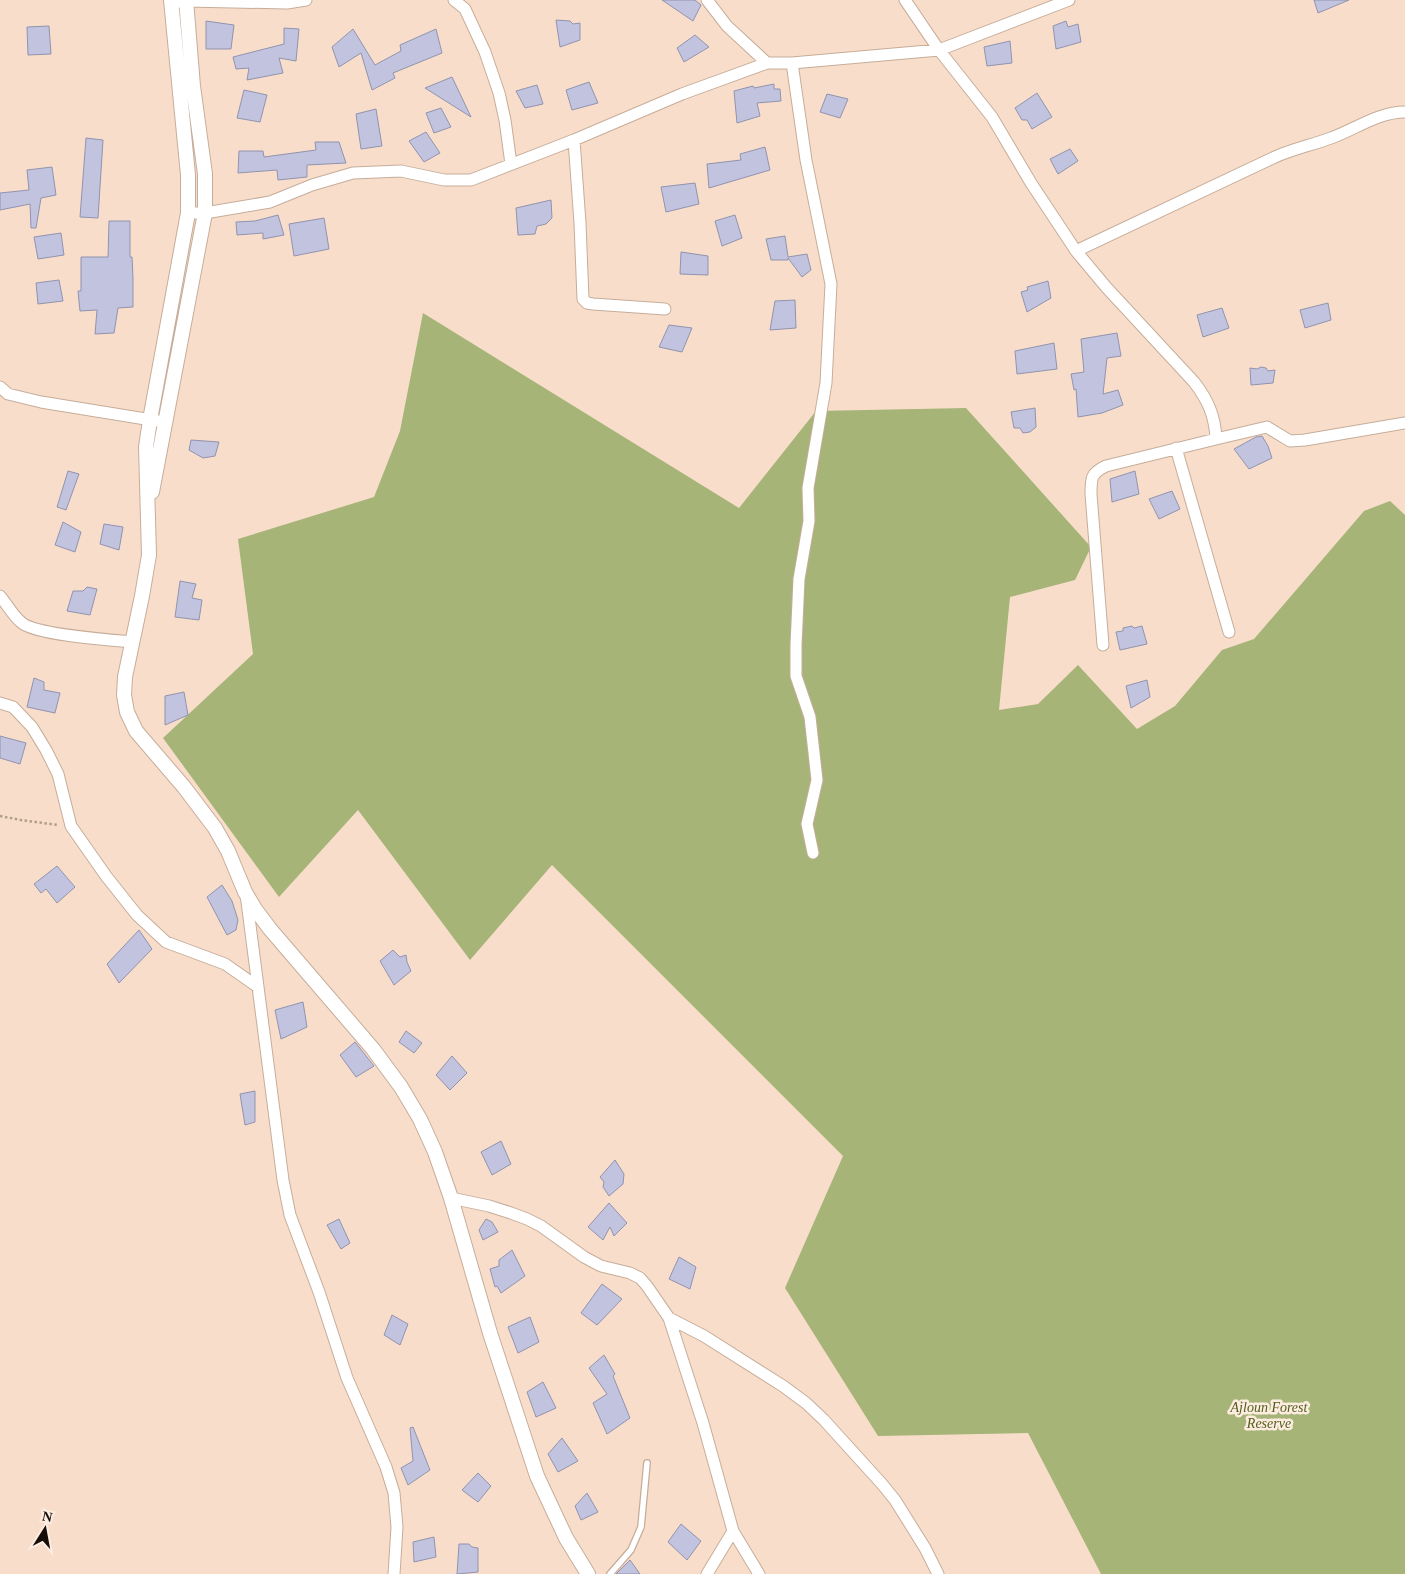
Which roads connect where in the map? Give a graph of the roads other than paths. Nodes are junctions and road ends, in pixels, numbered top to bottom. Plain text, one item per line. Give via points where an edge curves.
1 (306, 0) edge
2 (454, 0) edge
3 (707, 0) edge
4 (905, 0) edge
5 (1069, 0) edge
6 (186, 1) edge
7 (171, 2) edge
8 (939, 50) junction
9 (767, 63) junction
10 (792, 63) junction
11 (1405, 112) edge
12 (574, 140) junction
13 (512, 164) junction
14 (188, 213) junction
15 (205, 213) junction
16 (1076, 250) junction
17 (665, 309) dead end
18 (0, 387) edge
19 (150, 420) junction
20 (164, 422) junction
21 (1405, 423) edge
22 (1216, 439) junction
23 (1176, 448) junction
24 (148, 505) junction
25 (0, 596) edge
26 (1229, 632) dead end
27 (133, 642) junction
28 (1103, 645) dead end
29 (0, 703) edge
30 (814, 853) dead end
31 (246, 892) junction
32 (258, 987) junction
33 (451, 1198) junction
34 (669, 1318) junction
35 (647, 1463) dead end
36 (733, 1531) junction
37 (394, 1574) edge
38 (588, 1574) edge
39 (610, 1574) edge
40 (707, 1574) edge
41 (759, 1574) edge
42 (938, 1574) edge

1 - 6 street via 287,3
2 - 13 street via 465,9 499,93
3 - 9 street via 727,26
4 - 8 street
5 - 8 street
6 - 7 street
6 - 15 street via 205,174
7 - 14 street via 188,175
8 - 10 street
8 - 16 street via 992,117 1030,182
9 - 10 street
9 - 12 street via 682,94
10 - 30 street via 806,160 831,284 826,383 808,488 809,521 799,578 796,645 796,676 810,718 817,780 807,824
11 - 16 street via 1378,117 1329,139 1275,157
12 - 13 street
12 - 17 street via 583,299 593,304
13 - 15 street via 471,180 444,180 401,171 353,173 270,202
14 - 15 street
14 - 19 street
15 - 20 street
16 - 22 street via 1204,395 1213,416
18 - 19 street via 8,394 33,400
19 - 20 street
19 - 24 street via 146,447
20 - 24 street
21 - 22 street via 1305,440 1290,441 1267,427
22 - 23 street
23 - 26 street
23 - 28 street via 1106,466 1096,471 1091,480
24 - 27 street via 148,555
25 - 27 street via 23,624 33,628
27 - 31 street via 125,677 127,712 136,731 214,828
29 - 32 street via 18,710 32,727 58,774 71,826 137,915 166,942 226,964
31 - 32 street
31 - 33 street via 270,929 373,1049 401,1087 428,1136
32 - 37 street via 290,1215 347,1378 394,1493 397,1527
33 - 34 street via 511,1212 541,1226 584,1258 640,1278
33 - 38 street via 490,1333 537,1476 566,1538
34 - 36 street
34 - 42 street via 783,1386 824,1420 895,1500
35 - 39 lane via 641,1527 631,1550
36 - 40 street
36 - 41 street

